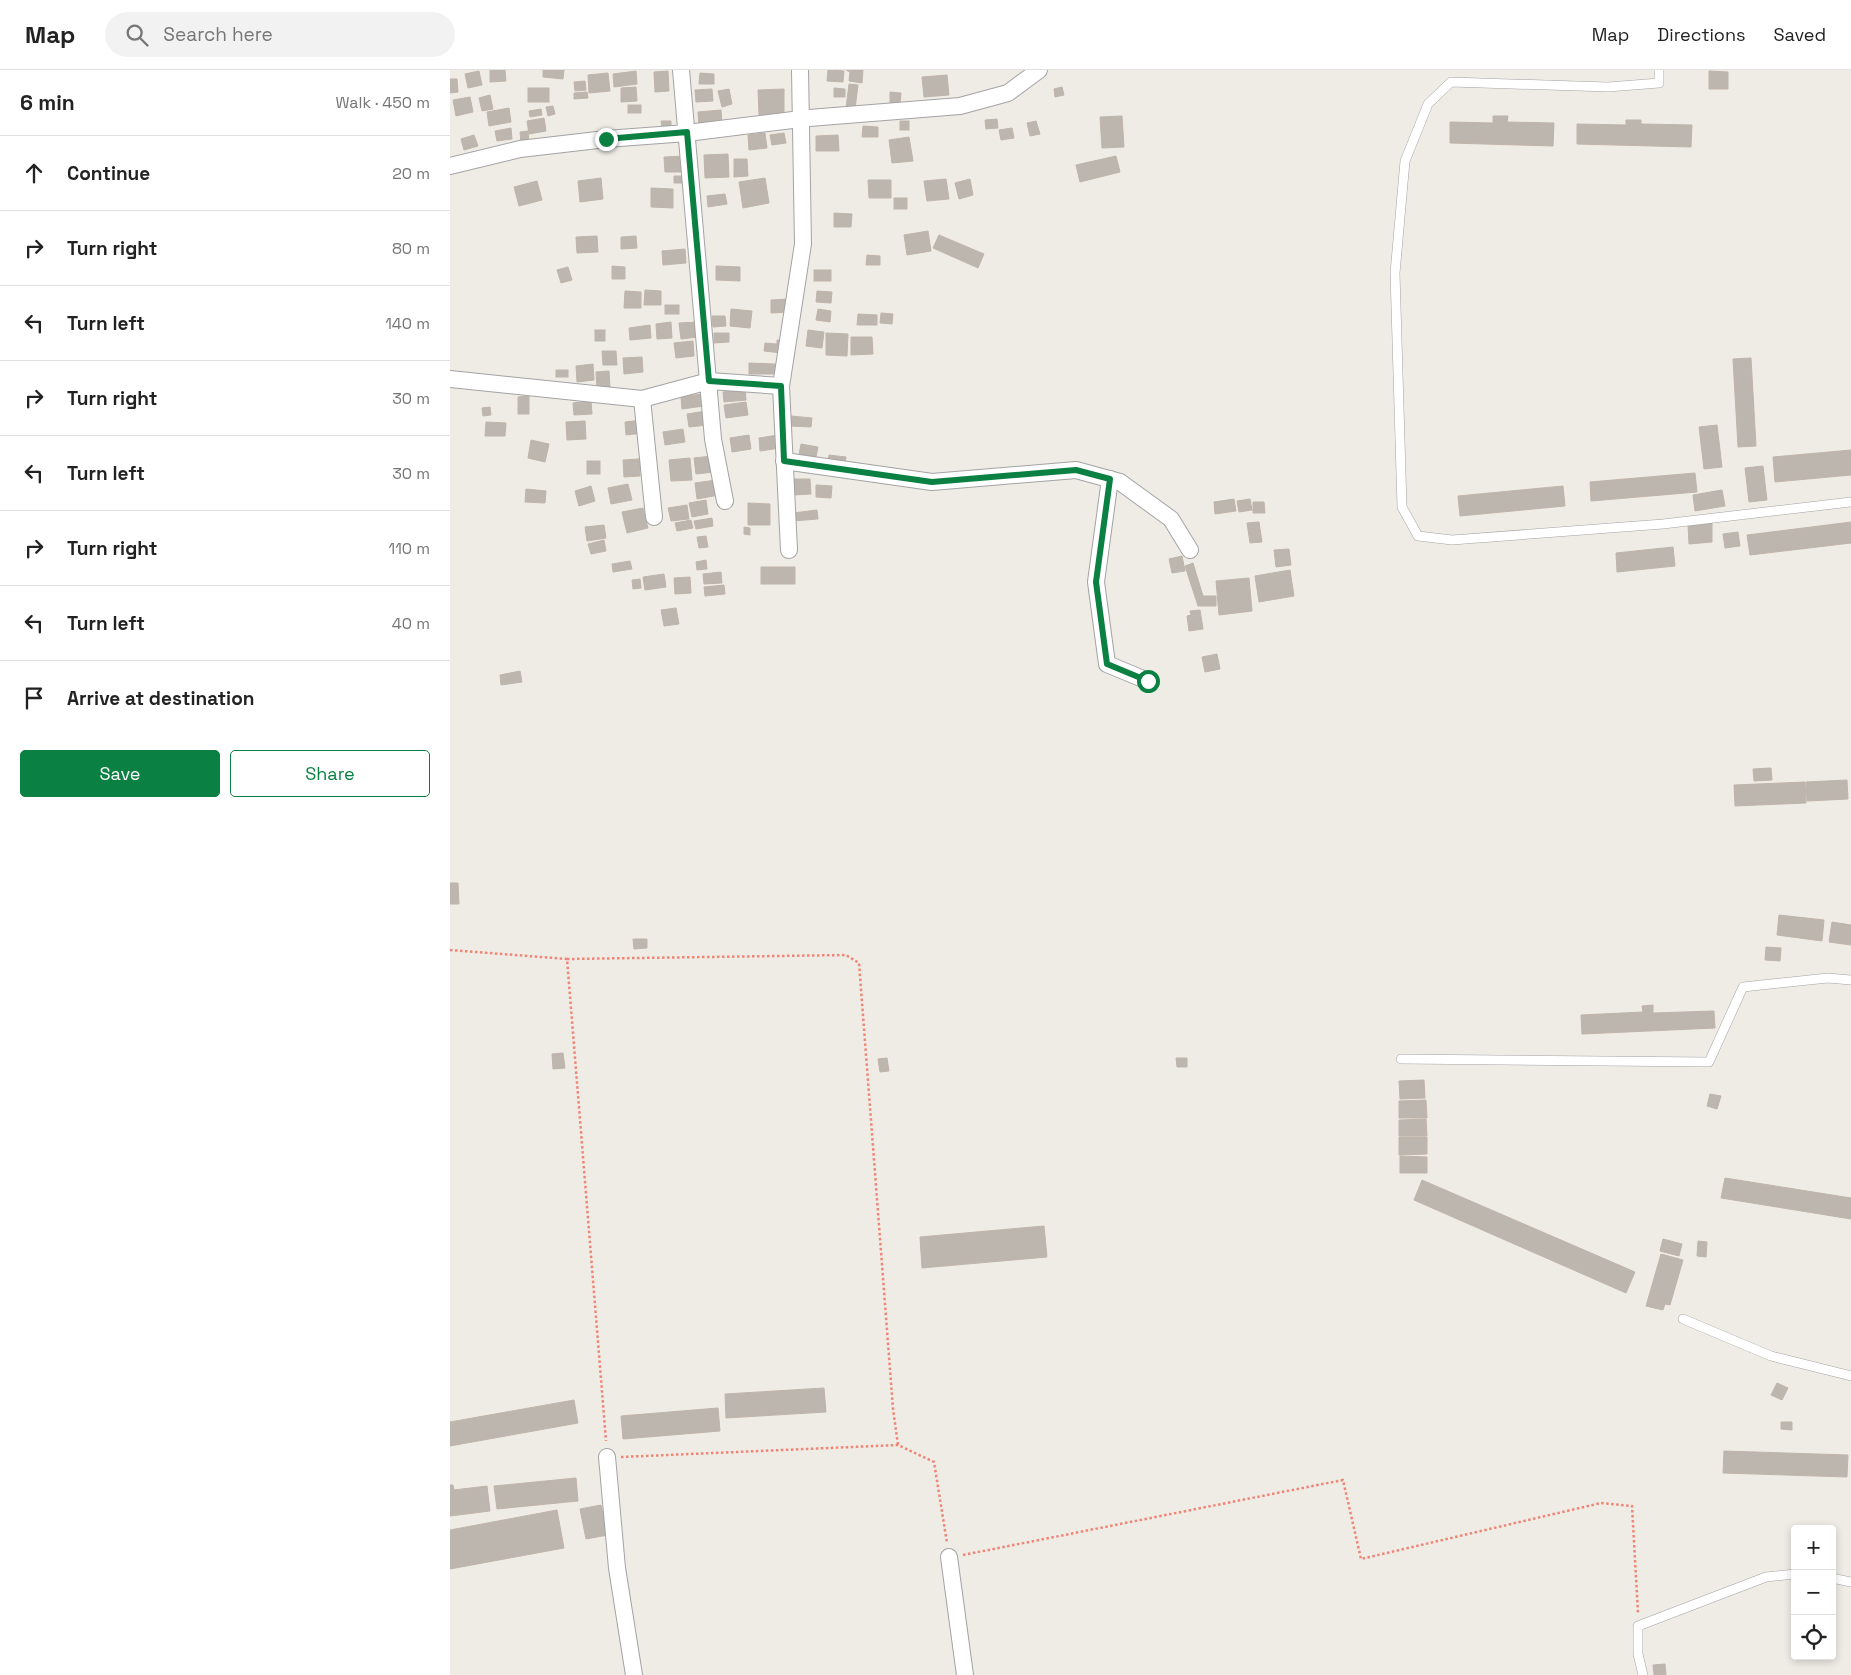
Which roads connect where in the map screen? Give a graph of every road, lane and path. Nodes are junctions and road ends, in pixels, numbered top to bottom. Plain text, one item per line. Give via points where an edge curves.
1 (681, 70) edge
2 (800, 70) edge
3 (1039, 70) edge
4 (1659, 70) edge
5 (800, 119) junction
6 (687, 132) junction
7 (450, 166) edge
8 (450, 379) edge
9 (709, 381) junction
10 (781, 386) junction
11 (642, 399) junction
12 (784, 461) junction
13 (1110, 479) junction
14 (726, 501) dead end
15 (1851, 502) edge
16 (654, 517) dead end
17 (789, 550) dead end
18 (1190, 550) dead end
19 (1148, 681) dead end
20 (450, 950) edge
21 (567, 959) junction
22 (1851, 980) edge
23 (1401, 1060) dead end
24 (1683, 1319) dead end
25 (1851, 1376) edge
26 (898, 1445) junction
27 (607, 1457) junction
28 (949, 1558) junction
29 (1791, 1574) edge
30 (1836, 1579) edge
31 (1851, 1582) edge
32 (1638, 1626) junction
33 (634, 1675) edge
34 (965, 1675) edge
35 (1643, 1675) edge

1 - 6 street
2 - 5 street
3 - 5 street via 1008,93 960,106
4 - 15 lane via 1659,84 1451,82 1428,104 1405,161 1395,273 1402,507 1418,536 1452,540 1663,524
5 - 6 street
5 - 10 street via 803,244
6 - 7 street via 520,149
6 - 9 street
8 - 11 street
9 - 10 street
9 - 11 street
9 - 14 street via 714,439
10 - 12 street
11 - 16 street
12 - 13 street via 932,482 1076,470
12 - 17 street
13 - 18 street via 1120,482 1171,519
13 - 19 street via 1096,582 1107,664
20 - 21 path
21 - 26 path via 846,955 859,963
21 - 27 path
22 - 23 lane via 1828,978 1743,987 1709,1062
24 - 25 lane via 1771,1356
26 - 27 path
26 - 28 path via 934,1462
27 - 33 street via 617,1568
28 - 32 path via 1343,1480 1361,1559 1601,1503 1632,1506
28 - 34 street
29 - 32 lane via 1766,1577
30 - 31 lane
32 - 35 lane via 1638,1654

